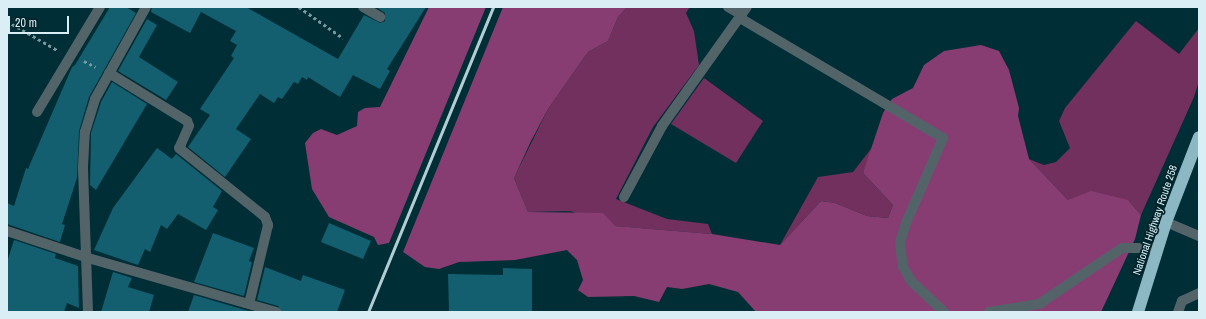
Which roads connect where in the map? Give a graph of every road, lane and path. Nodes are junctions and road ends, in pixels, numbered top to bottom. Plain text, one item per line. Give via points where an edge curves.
1 (100, 7) edge
2 (146, 7) edge
3 (299, 7) edge
4 (363, 7) edge
5 (728, 7) edge
6 (743, 13) edge
7 (380, 17) dead end
8 (7, 21) edge
9 (343, 38) dead end
10 (71, 56) junction
11 (109, 73) junction
12 (37, 112) dead end
13 (1199, 137) edge
14 (624, 197) dead end
15 (1166, 222) junction
16 (7, 231) edge
17 (1199, 236) edge
18 (1158, 248) junction
19 (88, 258) junction
20 (1199, 293) edge
21 (249, 304) junction
22 (88, 312) edge
23 (276, 312) edge
24 (944, 312) edge
25 (989, 312) edge
26 (1138, 312) edge
27 (1178, 312) edge

1 - 10 street
2 - 11 street
3 - 9 path
4 - 7 street
5 - 6 street
6 - 14 street via 662,126
6 - 24 street via 943,138 906,222 900,243 903,267 911,281
8 - 10 path
10 - 11 path
10 - 12 street
11 - 19 street via 95,99 85,132 83,167
11 - 21 street via 187,121 189,126 179,148 264,217 268,225
13 - 15 highway, National Highway Route 258
15 - 17 street
15 - 18 highway, National Highway Route 258
16 - 19 street
18 - 25 street via 1122,248 1039,304
18 - 26 highway, National Highway Route 258
19 - 21 street
19 - 22 street
20 - 27 street via 1182,301
21 - 23 street

